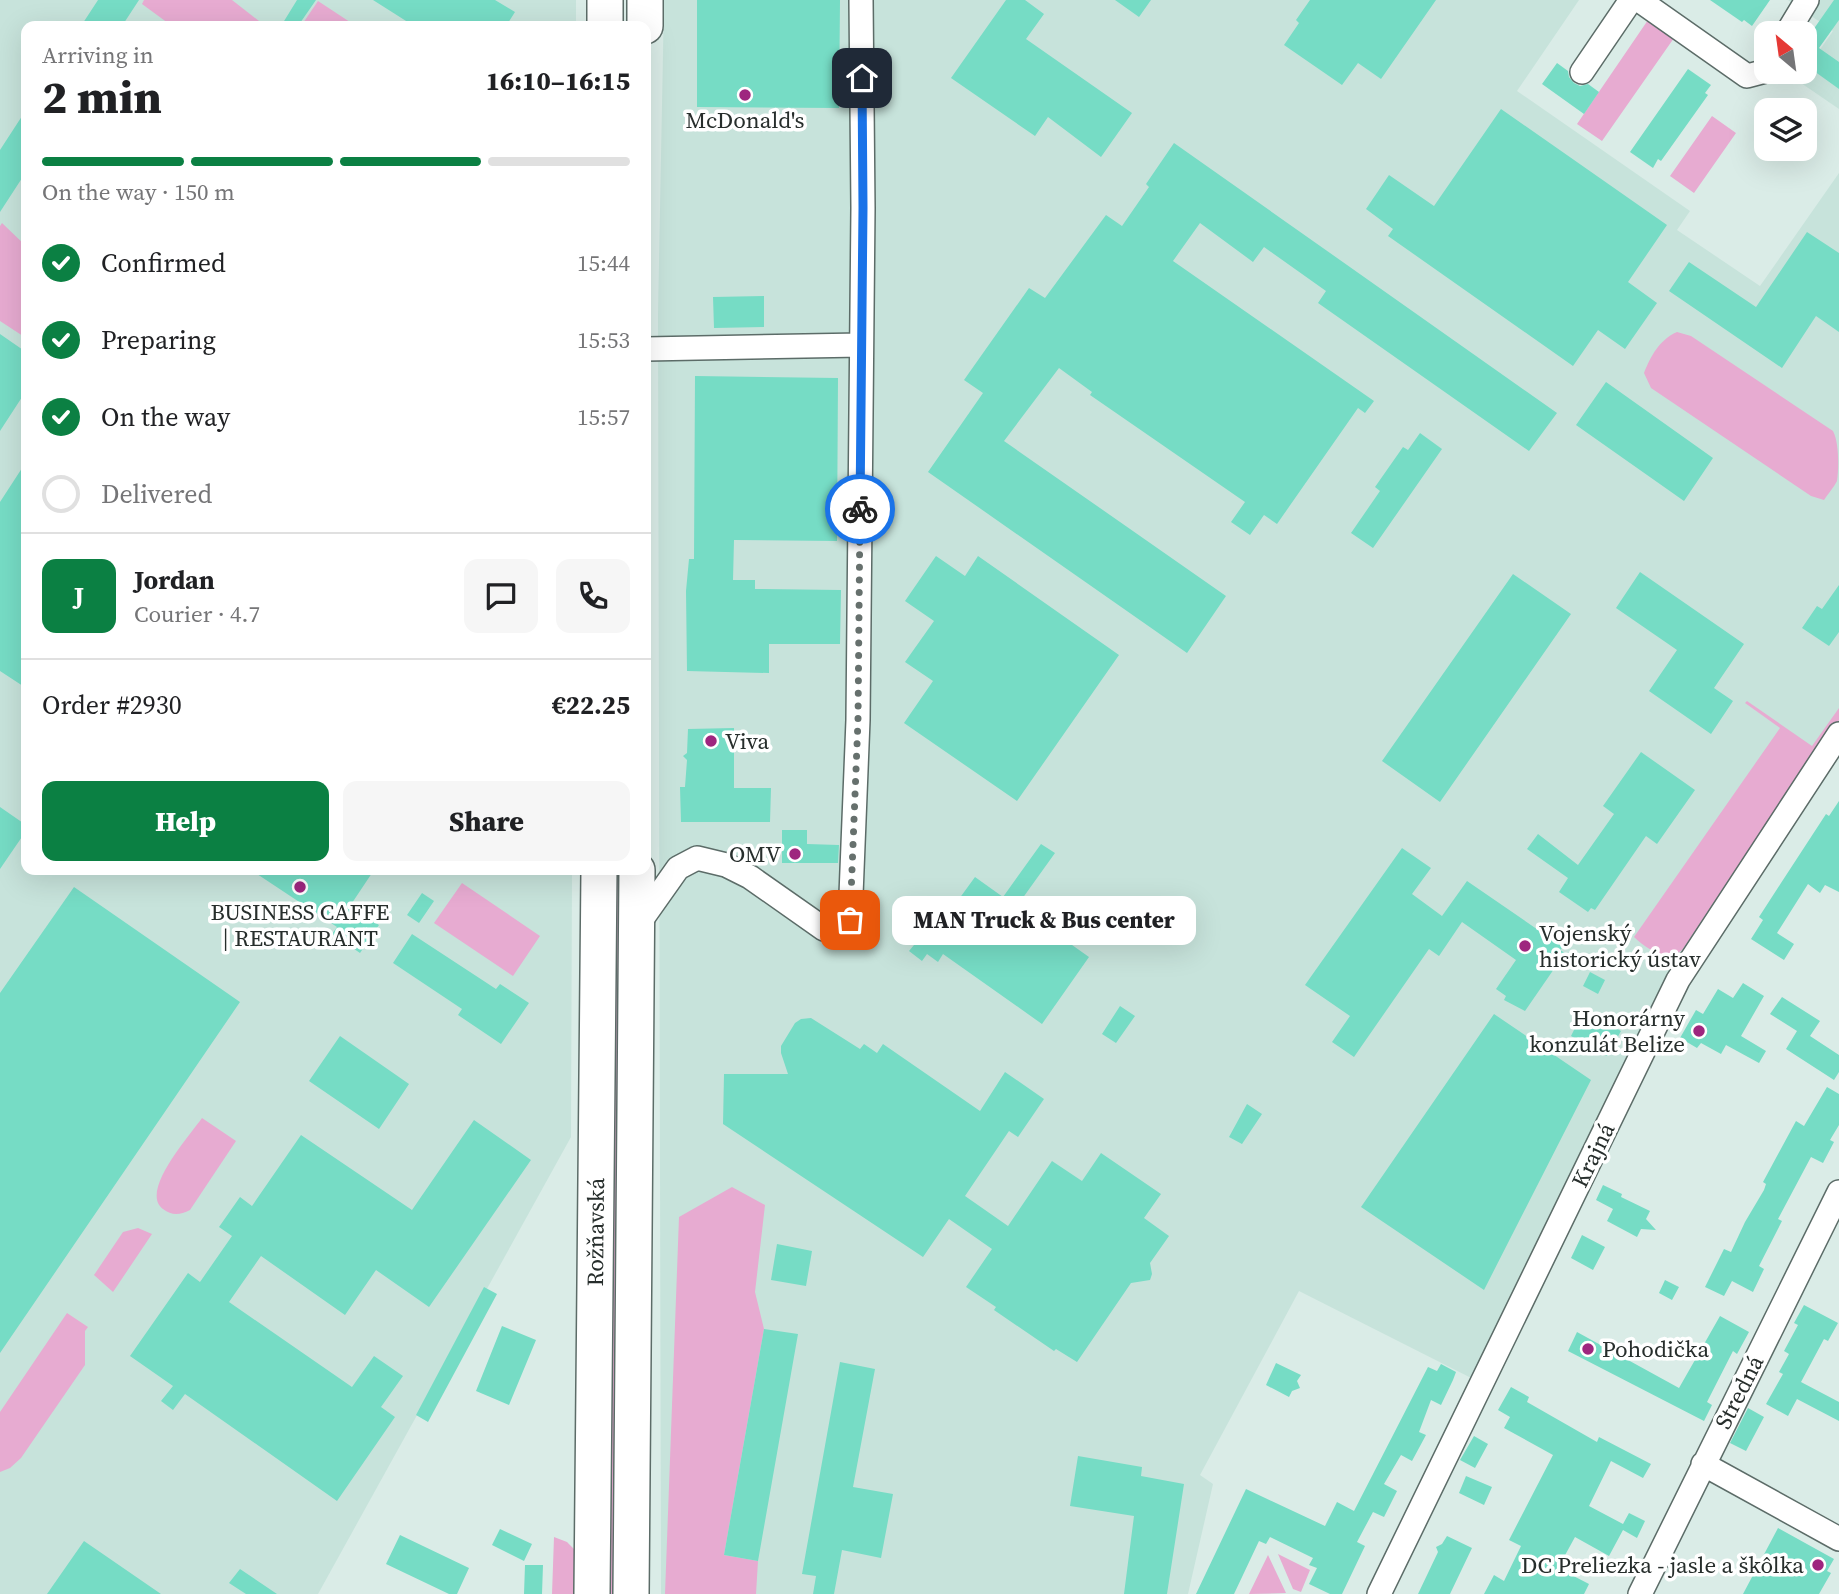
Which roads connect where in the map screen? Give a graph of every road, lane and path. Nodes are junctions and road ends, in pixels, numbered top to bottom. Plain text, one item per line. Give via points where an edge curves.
1 (605, 0) edge
2 (645, 0) edge
3 (861, 0) edge
4 (1631, 0) edge
5 (1639, 0) edge
6 (1807, 0) edge
7 (605, 21) edge
8 (645, 21) edge
9 (1794, 21) edge
10 (1582, 72) dead end
11 (1754, 74) edge
12 (861, 345) junction
13 (651, 349) edge
14 (1839, 734) edge
15 (599, 875) edge
16 (637, 875) edge
17 (637, 926) junction
18 (1839, 1192) edge
19 (1703, 1464) junction
20 (1839, 1539) edge
21 (592, 1594) edge
22 (631, 1594) edge
23 (1379, 1594) edge
24 (1640, 1594) edge

1 - 7 main road
2 - 8 main road
3 - 12 street
4 - 10 street
5 - 11 street via 1748,76
6 - 9 street
12 - 13 street
12 - 17 street via 858,720 850,920 824,929 750,877 697,858 678,868
14 - 23 street, Krajná via 1678,980
15 - 21 main road, Rožňavská
16 - 17 main road, Rožňavská
17 - 22 main road, Rožňavská
18 - 19 street, Stredná
19 - 20 street
19 - 24 street, Stredná

